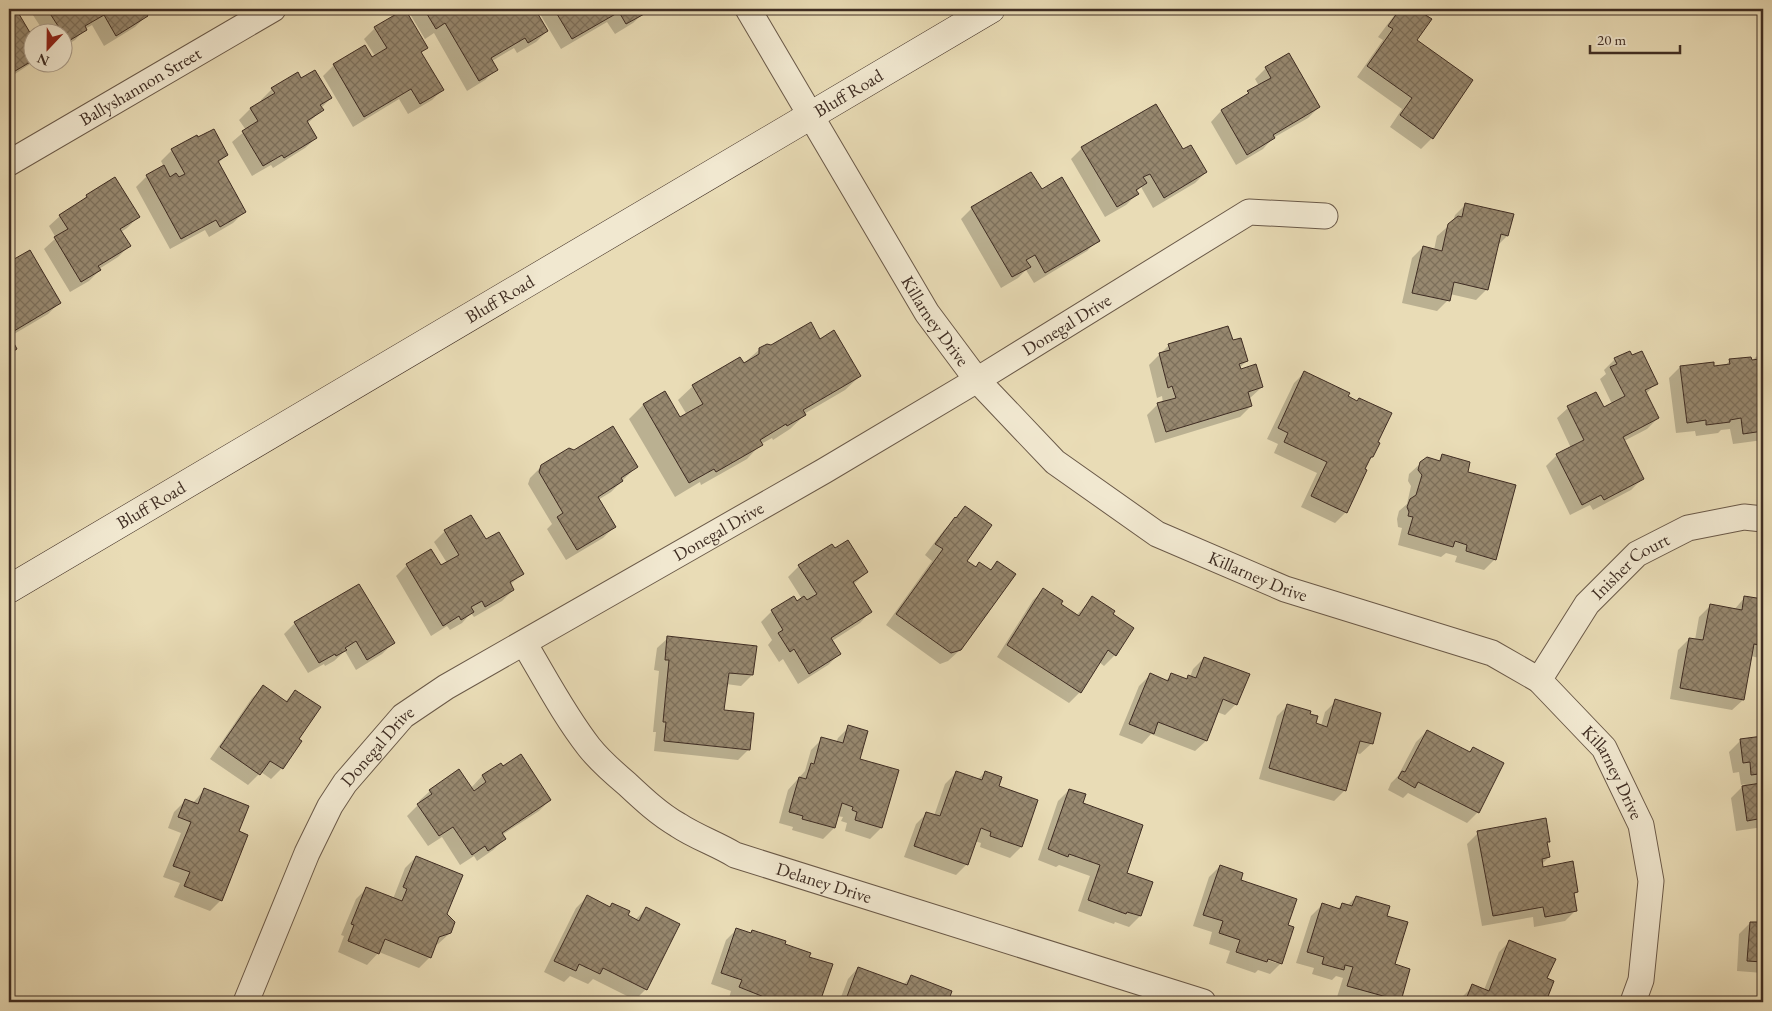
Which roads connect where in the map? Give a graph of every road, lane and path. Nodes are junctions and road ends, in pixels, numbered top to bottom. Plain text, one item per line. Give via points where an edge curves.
1 (273, 9) edge
2 (748, 9) edge
3 (991, 9) edge
4 (812, 116) junction
5 (9, 163) edge
6 (1325, 216) dead end
7 (977, 380) junction
8 (1763, 519) edge
9 (9, 589) edge
10 (524, 643) junction
11 (1539, 680) junction
12 (246, 1002) edge
13 (1203, 1002) edge
14 (1632, 1002) edge

1 - 5 street, Ballyshannon Street
2 - 4 street, Killarney Drive
3 - 4 main road, Bluff Road
4 - 7 street, Killarney Drive via 926,313
4 - 9 main road, Bluff Road
6 - 7 street, Donegal Drive via 1248,212
7 - 10 street, Donegal Drive via 824,472
7 - 11 street, Killarney Drive via 1055,462 1157,534 1285,589 1492,653
8 - 11 street, Inisher Court via 1744,517 1688,528 1637,554 1587,604
10 - 12 street, Donegal Drive via 446,687 403,716 345,783 307,853
10 - 13 street, Delaney Drive via 590,748 636,794 670,820 702,838 735,854
11 - 14 street, Killarney Drive via 1604,748 1641,825 1651,881 1641,980

